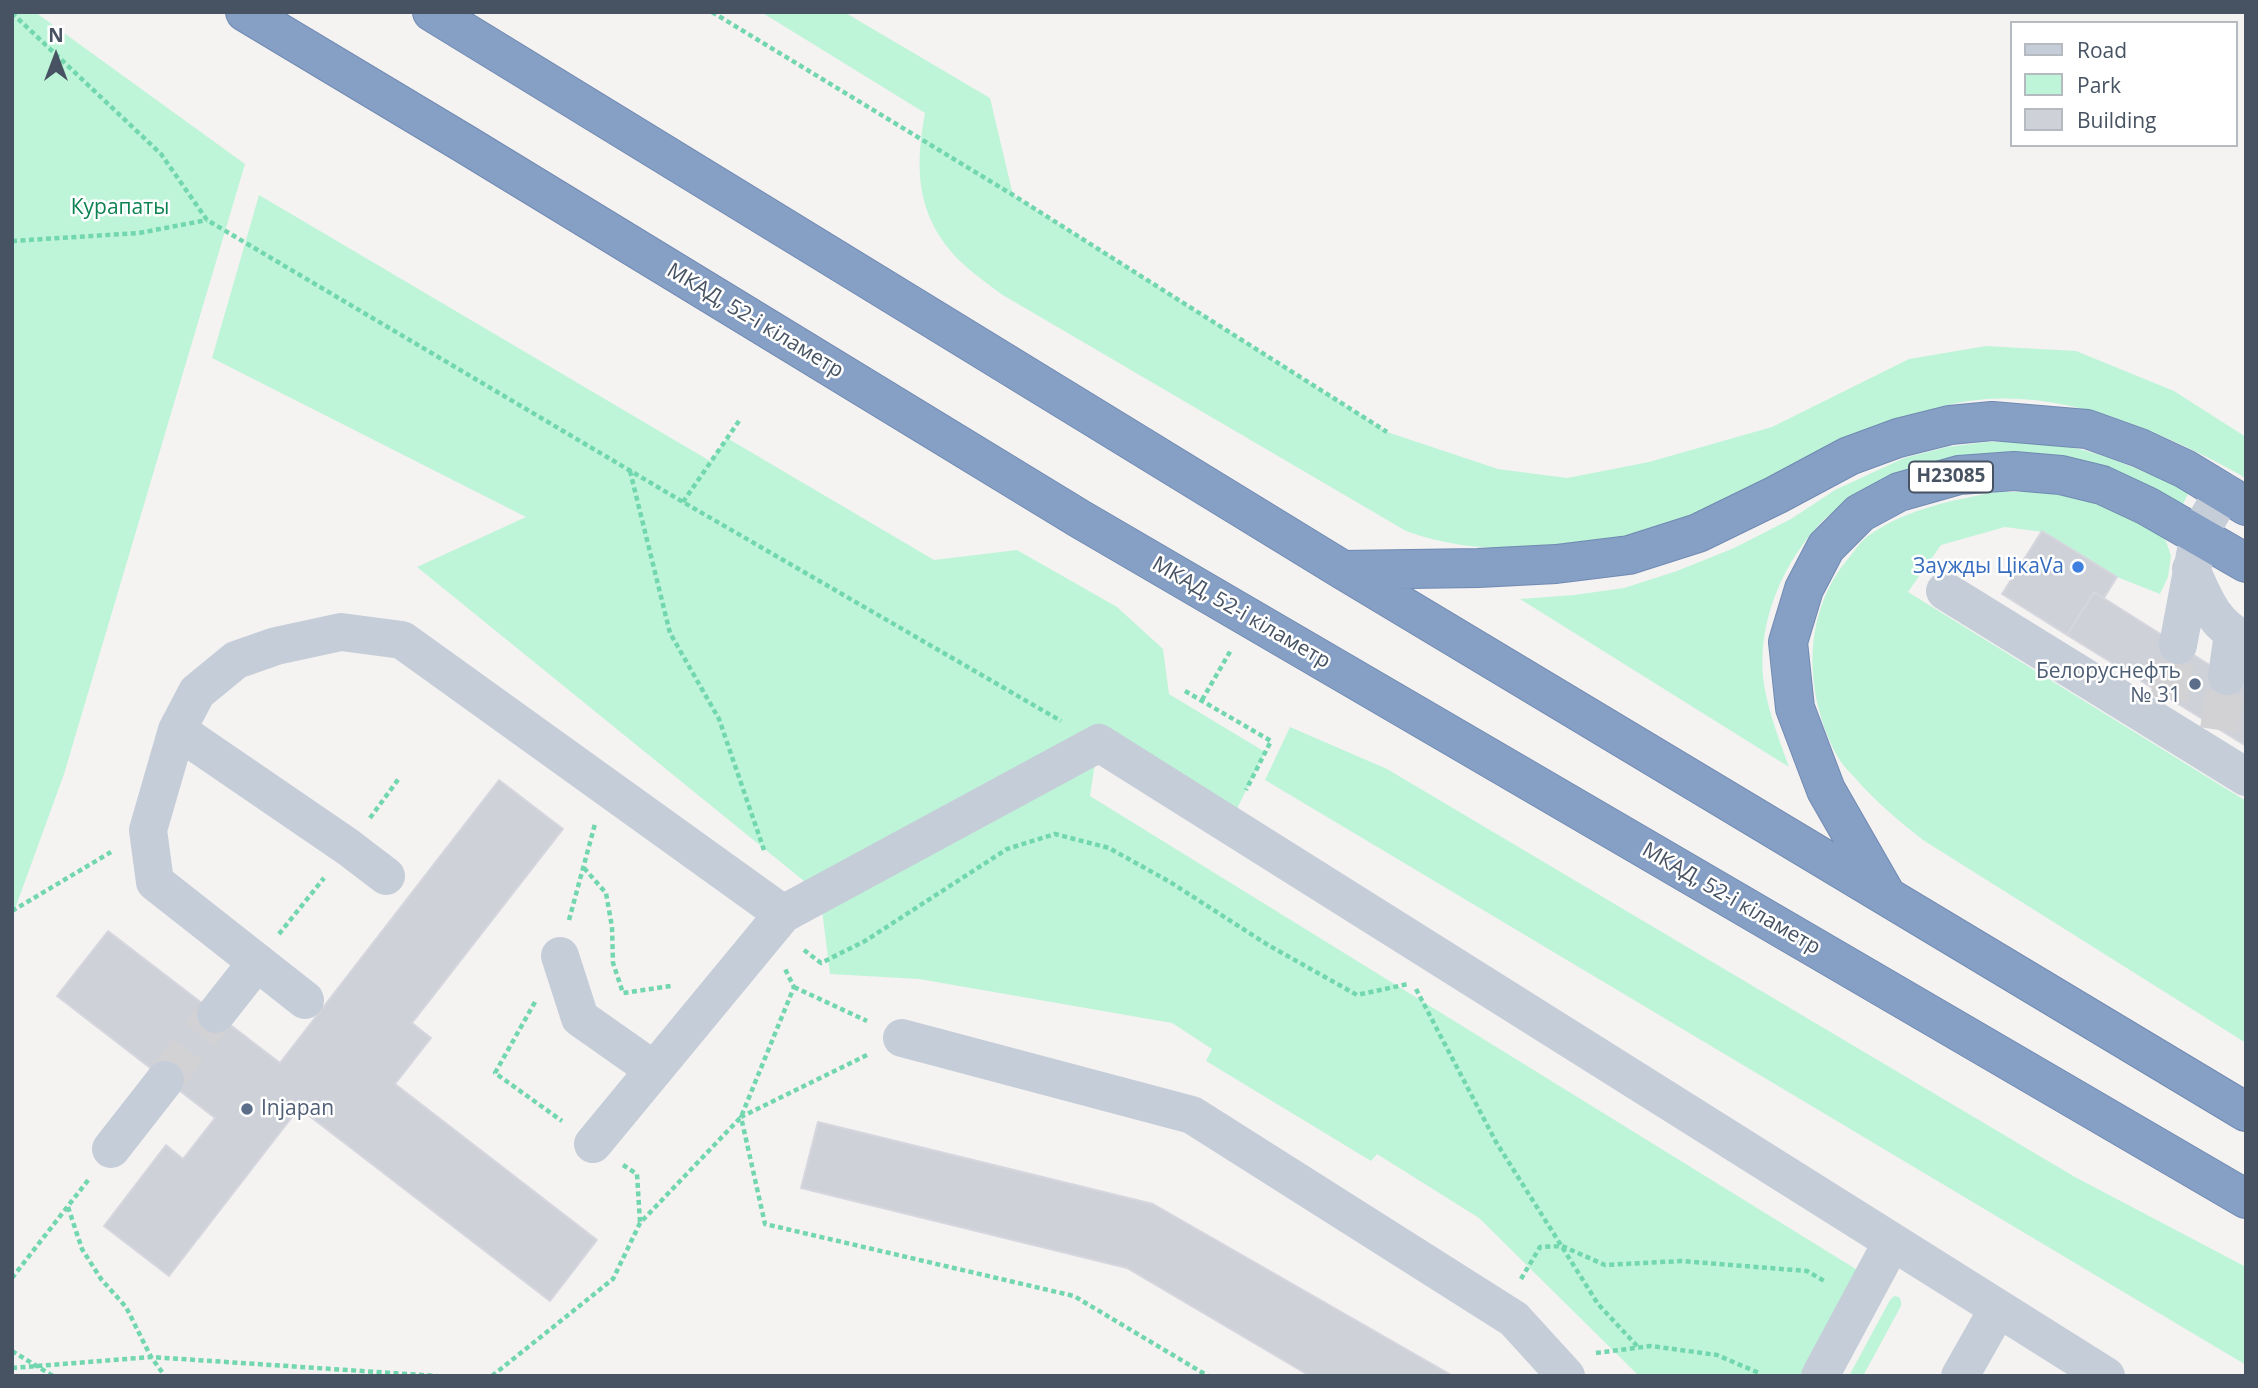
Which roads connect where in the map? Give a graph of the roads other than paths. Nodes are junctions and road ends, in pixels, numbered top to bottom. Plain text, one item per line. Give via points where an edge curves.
1 (245, 12) edge
2 (432, 12) edge
3 (2234, 499) edge
4 (2195, 551) junction
5 (2246, 563) edge
6 (1343, 570) junction
7 (1945, 591) dead end
8 (2239, 637) edge
9 (2178, 645) tunnel mouth
10 (2227, 676) tunnel mouth
11 (177, 730) junction
12 (2227, 755) edge
13 (386, 876) dead end
14 (1886, 896) junction
15 (773, 916) junction
16 (560, 956) dead end
17 (257, 962) junction
18 (305, 1000) dead end
19 (216, 1014) tunnel mouth
20 (902, 1038) road end
21 (654, 1070) junction
22 (165, 1080) tunnel mouth
23 (2246, 1112) edge
24 (593, 1144) road end
25 (111, 1149) road end
26 (2246, 1199) edge
27 (1892, 1242) junction
28 (1998, 1310) junction
29 (1559, 1368) edge
30 (1820, 1376) edge
31 (1961, 1376) edge
32 (2106, 1376) edge

1 - 26 highway, МКАД, 52-і кіламетр via 1080,519
2 - 6 highway
3 - 4 lane
3 - 6 highway, Н23085 via 2185,469 2087,429 1982,422 1924,431 1849,456 1698,533 1629,555 1556,565
4 - 5 highway, Н23085
4 - 8 lane via 2208,608
4 - 9 lane
4 - 14 highway, Н23085 via 2147,506 2102,485 2014,471 1959,475 1899,492 1860,513 1826,547 1804,589 1788,642 1795,708 1826,790
6 - 14 highway
7 - 12 lane via 2166,712
8 - 10 lane
11 - 13 lane
11 - 15 lane via 197,692 236,660 341,632 402,640
11 - 17 lane via 148,830 155,882
14 - 23 highway
15 - 21 lane via 722,989
15 - 27 lane via 1098,743
16 - 21 lane via 580,1018
17 - 18 lane
17 - 19 lane
20 - 29 lane via 1192,1115 1501,1310
21 - 24 lane
22 - 25 lane
27 - 28 lane
27 - 30 lane
28 - 31 lane
28 - 32 lane

